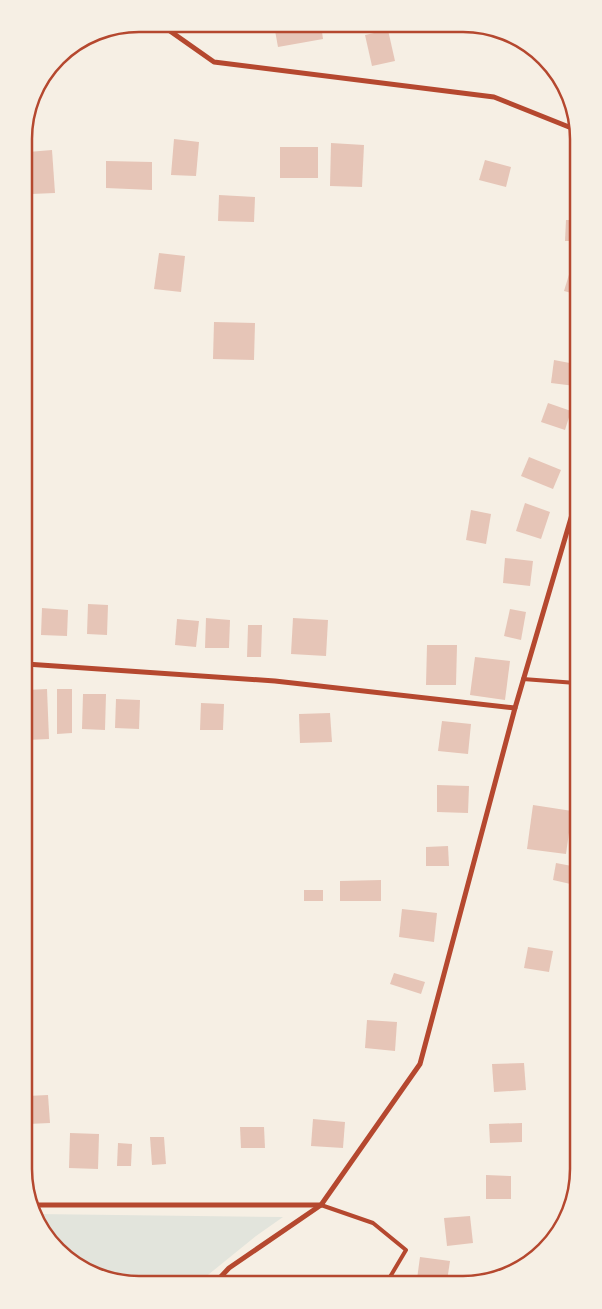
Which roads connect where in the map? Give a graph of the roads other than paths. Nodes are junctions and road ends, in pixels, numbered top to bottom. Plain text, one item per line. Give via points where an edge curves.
1 (173, 33) edge
2 (569, 127) edge
3 (570, 522) edge
4 (32, 664) edge
5 (523, 679) junction
6 (569, 683) edge
7 (515, 708) junction
8 (39, 1205) edge
9 (321, 1205) junction
10 (222, 1276) edge
11 (391, 1276) edge

1 - 2 street via 214,62 494,97
3 - 5 street
4 - 7 street via 276,681
5 - 6 lane
5 - 7 street
7 - 9 street via 420,1064
8 - 9 street
9 - 10 street
9 - 11 lane via 373,1223 406,1250

